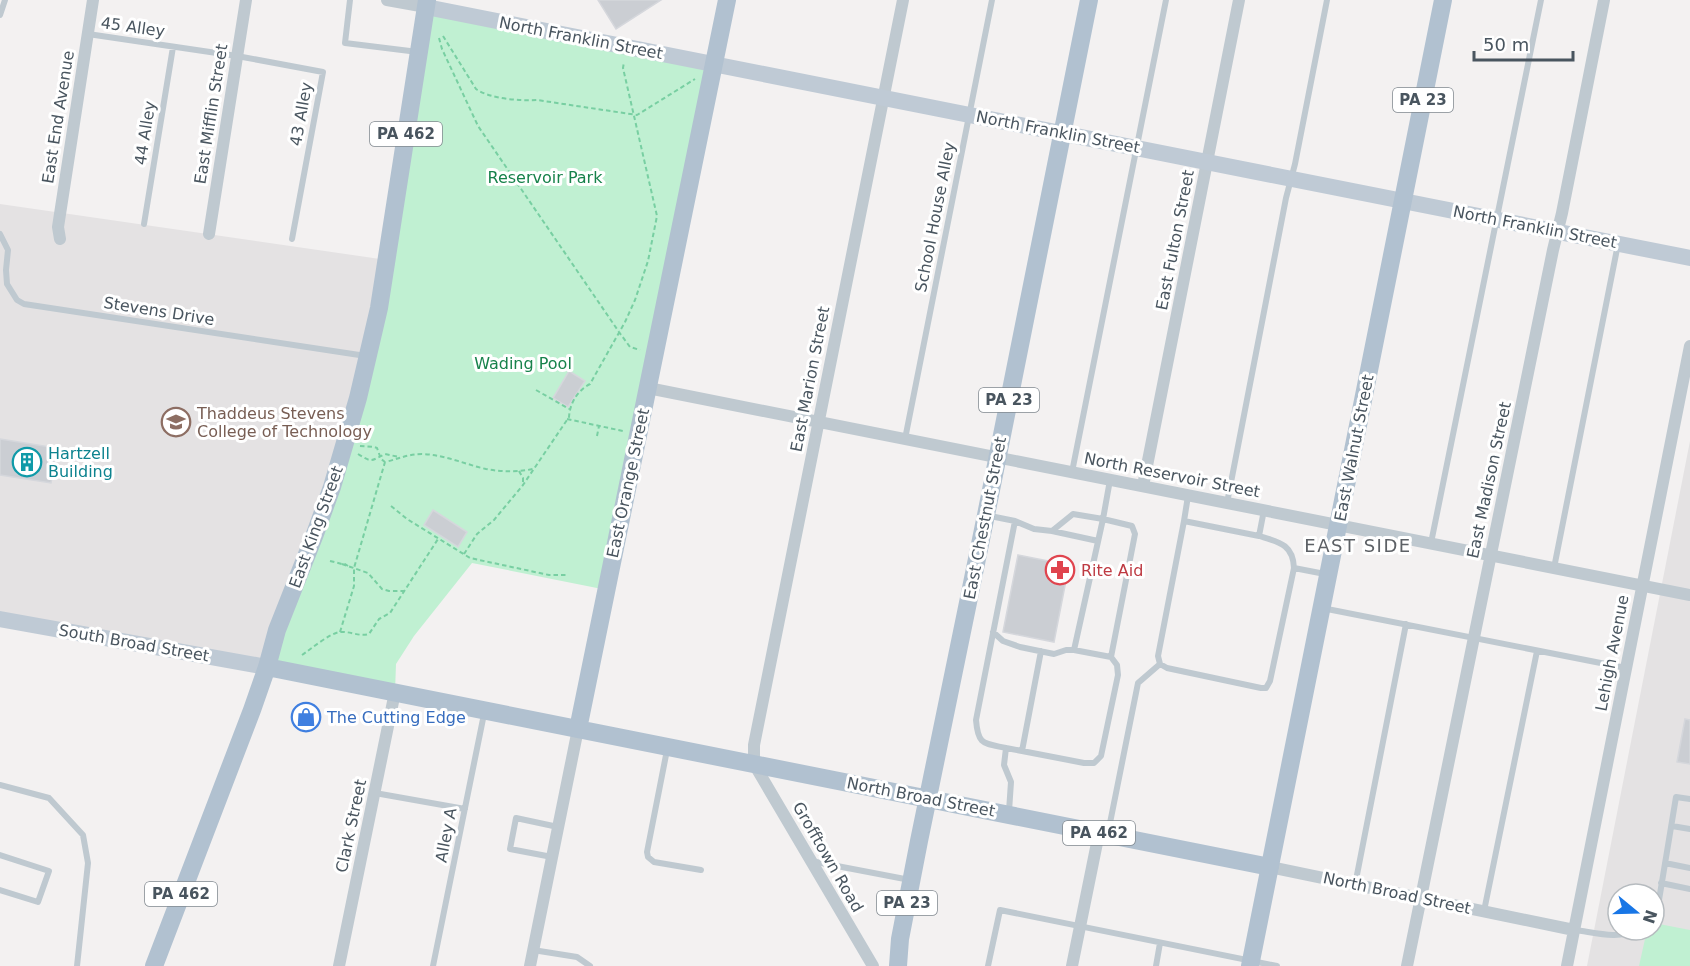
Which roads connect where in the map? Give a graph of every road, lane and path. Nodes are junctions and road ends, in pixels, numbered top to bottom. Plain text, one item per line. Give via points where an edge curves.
1 (6, 0) edge
2 (93, 0) edge
3 (246, 0) edge
4 (350, 0) edge
5 (387, 0) edge
6 (727, 0) edge
7 (903, 0) edge
8 (992, 0) edge
9 (1089, 0) edge
10 (1166, 0) edge
11 (1239, 0) edge
12 (1327, 0) edge
13 (1443, 0) edge
14 (1541, 0) edge
15 (1604, 0) edge
16 (427, 4) edge
17 (0, 15) edge
18 (88, 34) junction
19 (443, 36) dead end
20 (439, 38) dead end
21 (173, 47) junction
22 (419, 52) junction
23 (237, 56) junction
24 (714, 64) junction
25 (623, 68) dead end
26 (691, 82) dead end
27 (883, 98) junction
28 (969, 115) junction
29 (634, 116) junction
30 (1062, 133) junction
31 (1136, 148) junction
32 (1207, 162) junction
33 (1291, 178) junction
34 (1403, 201) junction
35 (1496, 219) junction
36 (144, 224) dead end
37 (1557, 232) junction
38 (0, 234) edge
39 (209, 234) dead end
40 (292, 239) dead end
41 (60, 240) dead end
42 (1618, 244) junction
43 (1690, 258) edge
44 (619, 332) junction
45 (1690, 346) edge
46 (640, 350) dead end
47 (369, 357) junction
48 (648, 388) junction
49 (536, 390) dead end
50 (569, 409) junction
51 (567, 419) junction
52 (818, 422) junction
53 (598, 426) junction
54 (638, 434) junction
55 (597, 436) dead end
56 (905, 439) junction
57 (345, 446) junction
58 (381, 456) junction
59 (399, 457) junction
60 (998, 457) junction
61 (385, 462) junction
62 (534, 469) junction
63 (519, 471) junction
64 (1072, 472) junction
65 (1110, 480) junction
66 (523, 485) junction
67 (1143, 486) junction
68 (1188, 495) junction
69 (1227, 503) junction
70 (391, 506) dead end
71 (1264, 510) junction
72 (986, 515) junction
73 (1103, 519) junction
74 (1015, 521) junction
75 (1184, 521) junction
76 (1338, 525) junction
77 (1052, 531) junction
78 (1259, 536) junction
79 (438, 539) junction
80 (1098, 541) junction
81 (1431, 543) junction
82 (464, 554) junction
83 (1491, 555) junction
84 (330, 561) dead end
85 (354, 568) junction
86 (1294, 568) junction
87 (1554, 568) junction
88 (568, 575) dead end
89 (1328, 575) junction
90 (1642, 585) junction
91 (404, 591) junction
92 (1690, 595) edge
93 (1322, 608) junction
94 (0, 619) edge
95 (1406, 624) junction
96 (340, 632) junction
97 (993, 632) junction
98 (1474, 638) junction
99 (1041, 651) junction
100 (1074, 651) junction
101 (1537, 651) junction
102 (303, 655) dead end
103 (1111, 657) junction
104 (1160, 664) junction
105 (267, 667) junction
106 (1626, 668) junction
107 (395, 692) junction
108 (485, 710) junction
109 (578, 729) junction
110 (668, 747) junction
111 (1006, 748) junction
112 (1022, 751) junction
113 (754, 764) junction
114 (0, 785) edge
115 (375, 793) junction
116 (928, 799) junction
117 (1690, 799) edge
118 (465, 809) junction
119 (1009, 815) junction
120 (1672, 826) junction
121 (558, 827) junction
122 (1690, 829) edge
123 (1104, 834) junction
124 (0, 855) edge
125 (552, 857) junction
126 (811, 861) junction
127 (1665, 863) junction
128 (1270, 867) junction
129 (1690, 868) edge
130 (701, 870) dead end
131 (911, 880) junction
132 (1662, 882) edge
133 (1666, 884) edge
134 (1355, 885) junction
135 (1690, 889) edge
136 (0, 890) edge
137 (1421, 898) junction
138 (1484, 911) junction
139 (1080, 927) junction
140 (1574, 930) junction
141 (1606, 933) edge
142 (1160, 943) junction
143 (533, 950) junction
144 (1251, 964) edge
145 (77, 966) edge
146 (154, 966) edge
147 (339, 966) edge
148 (433, 966) edge
149 (530, 966) edge
150 (590, 966) edge
151 (873, 966) edge
152 (898, 966) edge
153 (988, 966) edge
154 (1072, 966) edge
155 (1156, 966) edge
156 (1277, 966) edge
157 (1407, 966) edge
158 (1567, 966) edge

1 - 17 lane
2 - 18 street, East End Avenue
3 - 23 street, East Mifflin Street
4 - 22 lane via 345,43
5 - 16 street
6 - 24 main road, East Orange Street
7 - 27 street, East Marion Street
8 - 28 lane, School House Alley
9 - 30 main road, East Chestnut Street / PA 23
10 - 31 lane
11 - 32 street, East Fulton Street
12 - 33 lane
13 - 34 main road, East Walnut Street / PA 23
14 - 35 lane
15 - 37 street, East Madison Street
16 - 22 main road, East King Street / PA 462
16 - 24 main road, North Franklin Street
18 - 21 lane, 45 Alley
18 - 41 street, East End Avenue via 58,227
19 - 29 path via 476,89 483,93
20 - 44 path via 478,126
21 - 23 lane, 43 Alley
21 - 36 lane, 44 Alley
22 - 47 main road, East King Street / PA 462
23 - 39 street, East Mifflin Street
23 - 40 lane, 43 Alley via 323,72
24 - 27 main road, North Franklin Street
24 - 48 main road, East Orange Street
25 - 29 path
26 - 29 path
27 - 28 main road, North Franklin Street
27 - 52 street, East Marion Street
28 - 30 main road, North Franklin Street
28 - 56 lane, School House Alley
29 - 44 path via 657,216 648,261
30 - 31 main road, North Franklin Street
30 - 60 main road, East Chestnut Street / PA 23
31 - 32 main road, North Franklin Street
31 - 64 lane
32 - 33 main road, North Franklin Street
32 - 67 street, East Fulton Street
33 - 34 main road, North Franklin Street
33 - 69 lane
34 - 35 main road, North Franklin Street
34 - 76 main road, East Walnut Street / PA 23
35 - 37 main road, North Franklin Street
35 - 81 lane
37 - 42 main road, North Franklin Street
37 - 83 street, East Madison Street
38 - 47 lane, Stevens Drive via 8,250 7,284 24,304
42 - 43 main road, North Franklin Street
42 - 87 lane
44 - 46 path via 630,347
44 - 50 path via 590,384 581,389
45 - 90 street, Lehigh Avenue
47 - 57 main road, East King Street / PA 462
48 - 52 street, North Reservoir Street
48 - 54 main road, East Orange Street
49 - 50 path
50 - 51 path
51 - 53 path
51 - 62 path
52 - 56 street, North Reservoir Street
52 - 113 street, East Marion Street via 755,740
53 - 54 path
53 - 55 path
54 - 109 main road, East Orange Street
56 - 60 street, North Reservoir Street
57 - 58 path via 374,447
57 - 58 path via 369,461
57 - 105 main road, East King Street / PA 462
58 - 59 path
58 - 61 path
59 - 61 path
59 - 63 path via 427,455 489,470
60 - 64 street, North Reservoir Street
60 - 72 main road, East Chestnut Street / PA 23
61 - 85 path
62 - 63 path
62 - 66 path
63 - 66 path
64 - 65 street, North Reservoir Street
65 - 67 street, North Reservoir Street
65 - 73 lane
66 - 82 path via 477,534
67 - 68 street, North Reservoir Street
68 - 69 street, North Reservoir Street
68 - 75 lane
69 - 71 street, North Reservoir Street
70 - 79 path
71 - 76 street, North Reservoir Street
71 - 78 lane
72 - 74 lane
72 - 116 main road, East Chestnut Street / PA 23
73 - 77 lane via 1073,514
73 - 80 lane
73 - 103 lane via 1132,526 1135,534
74 - 77 lane
74 - 97 lane
75 - 78 lane
75 - 104 lane via 1158,656
76 - 81 street, North Reservoir Street
76 - 89 main road, East Walnut Street / PA 23
77 - 80 lane
78 - 86 lane via 1284,544 1294,557
79 - 82 path
79 - 91 path
80 - 100 lane
81 - 83 street, North Reservoir Street
82 - 88 path via 549,575
83 - 87 street, North Reservoir Street
83 - 98 street, East Madison Street
84 - 85 path
85 - 91 path via 368,573 382,589
85 - 96 path via 354,586
86 - 89 lane
86 - 104 lane via 1266,688
87 - 90 street, North Reservoir Street
89 - 93 main road, East Walnut Street / PA 23
90 - 92 street, North Reservoir Street
90 - 106 street, Lehigh Avenue
91 - 96 path via 390,613 369,634
93 - 95 lane
93 - 128 main road, East Walnut Street / PA 23
94 - 105 main road, South Broad Street
95 - 98 lane
95 - 134 lane
96 - 102 path
97 - 99 lane via 1003,641
97 - 111 lane via 976,720 977,735 984,743
98 - 101 lane
98 - 137 street, East Madison Street
99 - 100 lane
99 - 112 lane
100 - 103 lane
101 - 106 lane
101 - 138 lane
103 - 112 lane via 1118,665 1118,675 1101,756 1094,763 1084,763
104 - 123 lane via 1138,683
105 - 107 main road, North Broad Street / PA 462
105 - 146 main road, East King Street / PA 462
106 - 140 street, Lehigh Avenue
107 - 108 main road, North Broad Street / PA 462
107 - 115 street, Clark Street
108 - 109 main road, North Broad Street / PA 462
108 - 118 lane, Alley A
109 - 110 main road, North Broad Street / PA 462
109 - 121 street, East Orange Street
110 - 113 main road, North Broad Street / PA 462
110 - 130 lane via 648,857 654,862
111 - 112 lane
111 - 119 lane via 1005,765 1011,782
113 - 116 main road, North Broad Street / PA 462
113 - 126 street, Grofftown Road
114 - 145 lane via 49,798 82,835 88,863
115 - 118 lane
115 - 147 street, Clark Street
116 - 119 main road, North Broad Street / PA 462
116 - 131 main road, East Chestnut Street / PA 23
117 - 120 lane via 1676,797
118 - 148 lane, Alley A
119 - 123 main road, North Broad Street / PA 462
120 - 122 lane
120 - 127 lane
121 - 125 street, East Orange Street
121 - 125 lane via 516,818 510,849
123 - 128 main road, North Broad Street / PA 462
123 - 139 street
124 - 136 lane via 49,871 38,902
125 - 143 street, East Orange Street
126 - 131 lane
126 - 151 street, Grofftown Road
127 - 129 lane
127 - 132 lane
128 - 134 street, North Broad Street
128 - 144 main road, East Walnut Street / PA 23
131 - 152 main road, East Chestnut Street / PA 23
133 - 135 lane
134 - 137 street, North Broad Street
137 - 138 street, North Broad Street
137 - 157 street, East Madison Street
138 - 140 street, North Broad Street
139 - 142 lane
139 - 153 lane via 999,910
139 - 154 street
140 - 141 lane
140 - 158 street, Lehigh Avenue
142 - 144 lane
142 - 155 lane
143 - 149 street, East Orange Street
143 - 150 lane via 577,957
144 - 156 lane

